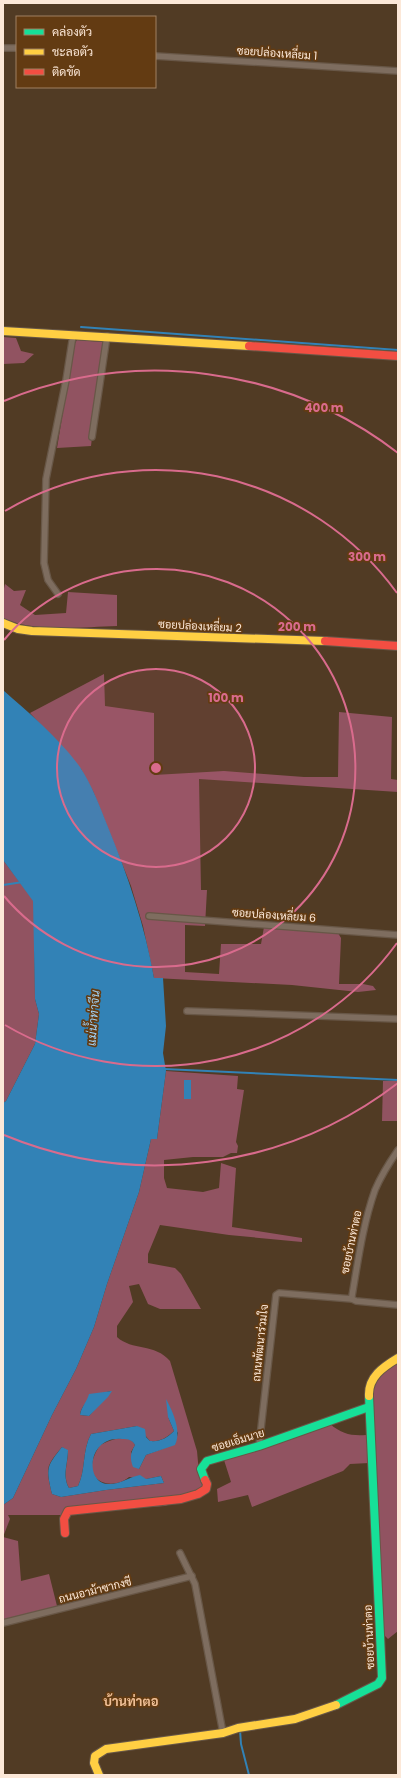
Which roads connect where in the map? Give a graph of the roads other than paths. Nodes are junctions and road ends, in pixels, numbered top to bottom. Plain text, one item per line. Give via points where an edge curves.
1 (3, 48) edge
2 (16, 48) edge
3 (156, 56) edge
4 (398, 71) edge
5 (3, 331) edge
6 (73, 335) junction
7 (107, 336) junction
8 (398, 356) edge
9 (92, 437) dead end
10 (58, 594) dead end
11 (3, 623) edge
12 (398, 646) edge
13 (149, 916) dead end
14 (398, 935) edge
15 (186, 1012) dead end
16 (398, 1019) edge
17 (398, 1150) edge
18 (352, 1300) junction
19 (398, 1305) edge
20 (398, 1358) edge
21 (369, 1407) junction
22 (259, 1446) junction
23 (65, 1533) dead end
24 (180, 1553) dead end
25 (192, 1576) junction
26 (3, 1624) edge
27 (223, 1733) junction
28 (99, 1775) edge

1 - 2 street
3 - 4 street, ซอยปล่องเหลี่ยม 1
5 - 6 street
6 - 7 street
6 - 10 street via 46,479 44,563 48,580
7 - 8 street
7 - 9 street
11 - 12 street, ซอยปล่องเหลี่ยม 2 via 32,631 338,641
13 - 14 street, ซอยปล่องเหลี่ยม 6
15 - 16 street
17 - 18 street, ซอยบ้านท่าตอ via 375,1190 366,1221
18 - 19 street
18 - 22 street, ถนนพัฒนาร่วมใจ via 279,1292 276,1295
20 - 21 street, ซอยบ้านท่าตอ via 377,1372 372,1380
21 - 22 street, ซอยเอ็มนาย
21 - 27 street, ซอยบ้านท่าตอ via 382,1678 374,1687 338,1704 296,1719
22 - 23 street, ซอยเอ็มนาย via 207,1461 201,1469 207,1484 206,1489 198,1495 174,1501 68,1511 64,1514 63,1520
24 - 25 street
25 - 26 street, ถนนอาม้าซากงซี
25 - 27 street
27 - 28 street, ซอยบ้านท่าตอ via 106,1749 95,1756 94,1763

